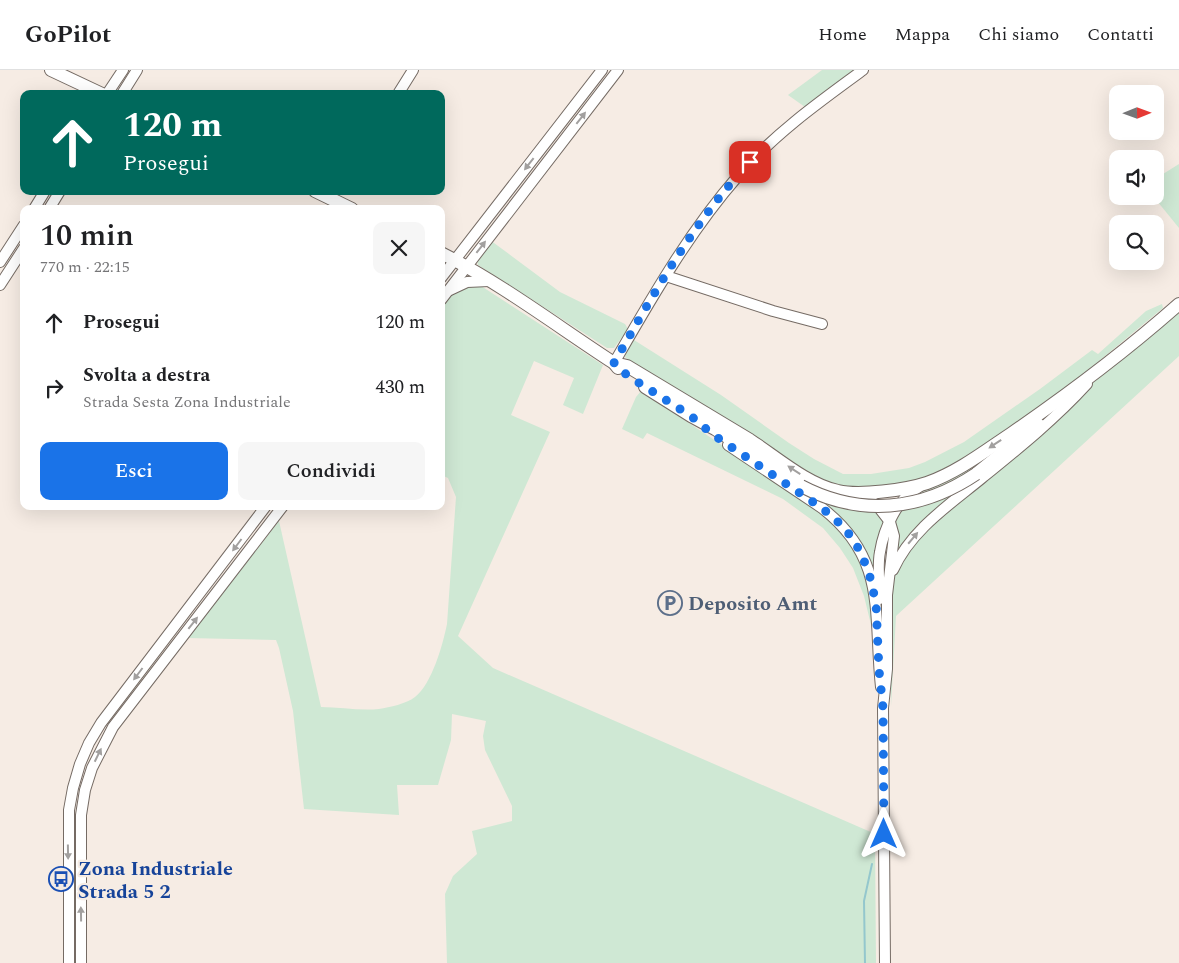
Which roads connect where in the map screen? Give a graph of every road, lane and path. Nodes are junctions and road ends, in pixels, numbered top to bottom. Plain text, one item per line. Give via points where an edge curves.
1 (51, 70) edge
2 (123, 70) edge
3 (137, 70) edge
4 (413, 70) edge
5 (602, 70) edge
6 (618, 70) edge
7 (863, 70) edge
8 (94, 90) edge
9 (110, 90) edge
10 (124, 90) edge
11 (400, 90) edge
12 (333, 195) edge
13 (347, 205) edge
14 (20, 231) edge
15 (20, 254) edge
16 (445, 255) edge
17 (0, 262) edge
18 (460, 263) junction
19 (445, 275) edge
20 (666, 276) junction
21 (489, 281) junction
22 (0, 285) edge
23 (445, 294) edge
24 (445, 295) edge
25 (1179, 304) edge
26 (822, 324) dead end
27 (614, 363) junction
28 (1106, 365) junction
29 (1087, 384) junction
30 (691, 416) junction
31 (927, 483) junction
32 (838, 491) junction
33 (263, 510) edge
34 (280, 510) edge
35 (890, 522) junction
36 (889, 580) junction
37 (879, 670) junction
38 (883, 708) junction
39 (68, 813) junction
40 (81, 815) junction
41 (80, 832) junction
42 (68, 833) junction
43 (69, 963) edge
44 (81, 963) edge
45 (885, 963) edge

1 - 8 main road
2 - 9 street
3 - 10 street
4 - 11 street
5 -> 18 street
18 -> 6 street
7 - 20 street via 779,134 738,175
12 - 13 main road
14 - 17 street
15 - 22 street
16 - 18 main road
18 - 19 street
18 - 21 main road
18 - 23 street
20 - 26 street
20 - 27 street
21 - 24 street via 462,283
21 - 27 main road
25 - 28 main road
27 - 30 main road
32 -> 27 main road via 808,479 627,366
28 - 29 main road
28 -> 31 main road via 978,456
29 - 30 main road, bridge via 963,483 935,497 898,506 875,507 820,495 800,486
36 -> 29 street via 902,553 924,526 1036,434
30 - 37 street via 712,434 822,508 852,536 865,561 874,592
31 - 32 main road via 883,491
31 - 35 street via 908,495
32 - 35 street via 868,499
33 -> 39 street via 101,722 80,764
40 -> 34 street via 92,768 113,727
35 - 36 street via 894,543
35 - 37 street via 880,553
36 - 38 street
37 - 38 street
38 - 45 street
39 - 40 street
39 - 42 street
40 - 41 street
41 - 42 street
44 -> 41 street
42 -> 43 street

